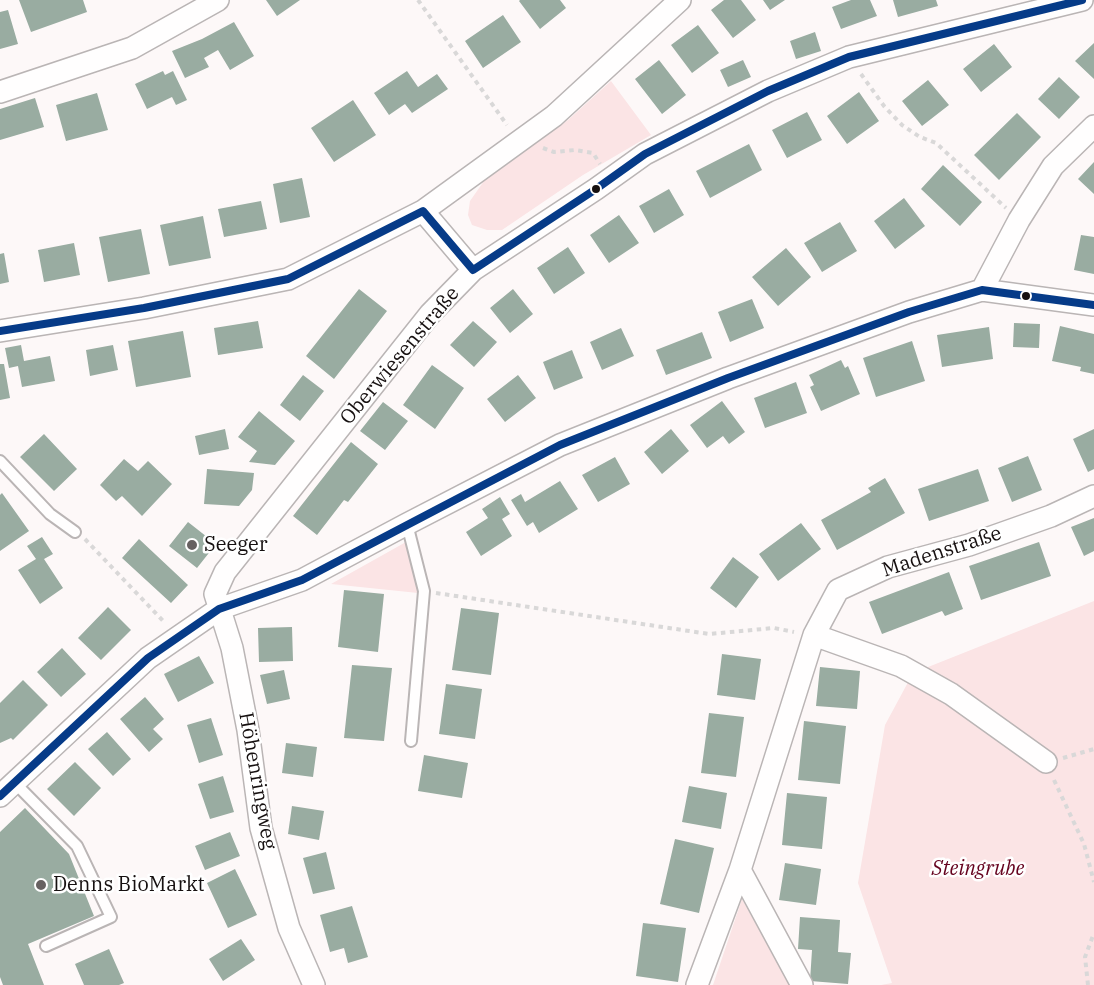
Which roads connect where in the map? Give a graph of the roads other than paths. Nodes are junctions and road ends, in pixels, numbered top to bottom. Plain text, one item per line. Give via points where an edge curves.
1 (218, 0) edge
2 (680, 0) edge
3 (1082, 0) edge
4 (0, 92) edge
5 (1094, 126) edge
6 (423, 211) junction
7 (473, 270) junction
8 (982, 290) junction
9 (1094, 305) edge
10 (0, 331) edge
11 (0, 461) edge
12 (1094, 496) edge
13 (406, 524) junction
14 (75, 532) road end
15 (219, 609) junction
16 (813, 635) junction
17 (411, 741) dead end
18 (1046, 762) road end
19 (7, 789) edge
20 (740, 870) junction
21 (46, 946) dead end
22 (314, 985) edge
23 (697, 985) edge
24 (802, 985) edge

1 - 4 street via 132,48
2 - 6 street via 554,116
3 - 7 street, Oberwiesenstraße via 849,57 768,91 645,154
5 - 8 street via 1053,166
6 - 7 street
6 - 10 street via 288,279
7 - 15 street, Oberwiesenstraße via 430,314 225,572 215,594
8 - 9 street
8 - 13 street via 738,374 560,445
11 - 14 lane via 50,514
12 - 16 street, Madenstraße via 969,545 888,567 838,590
13 - 15 street via 302,580
13 - 17 lane via 424,591
15 - 19 street via 148,658
15 - 22 street, Höhenringweg via 235,660 261,828 289,928
16 - 18 street via 901,666 951,694
16 - 20 street, Madenstraße
19 - 21 lane via 77,846 111,917
20 - 23 street, Madenstraße
20 - 24 street

